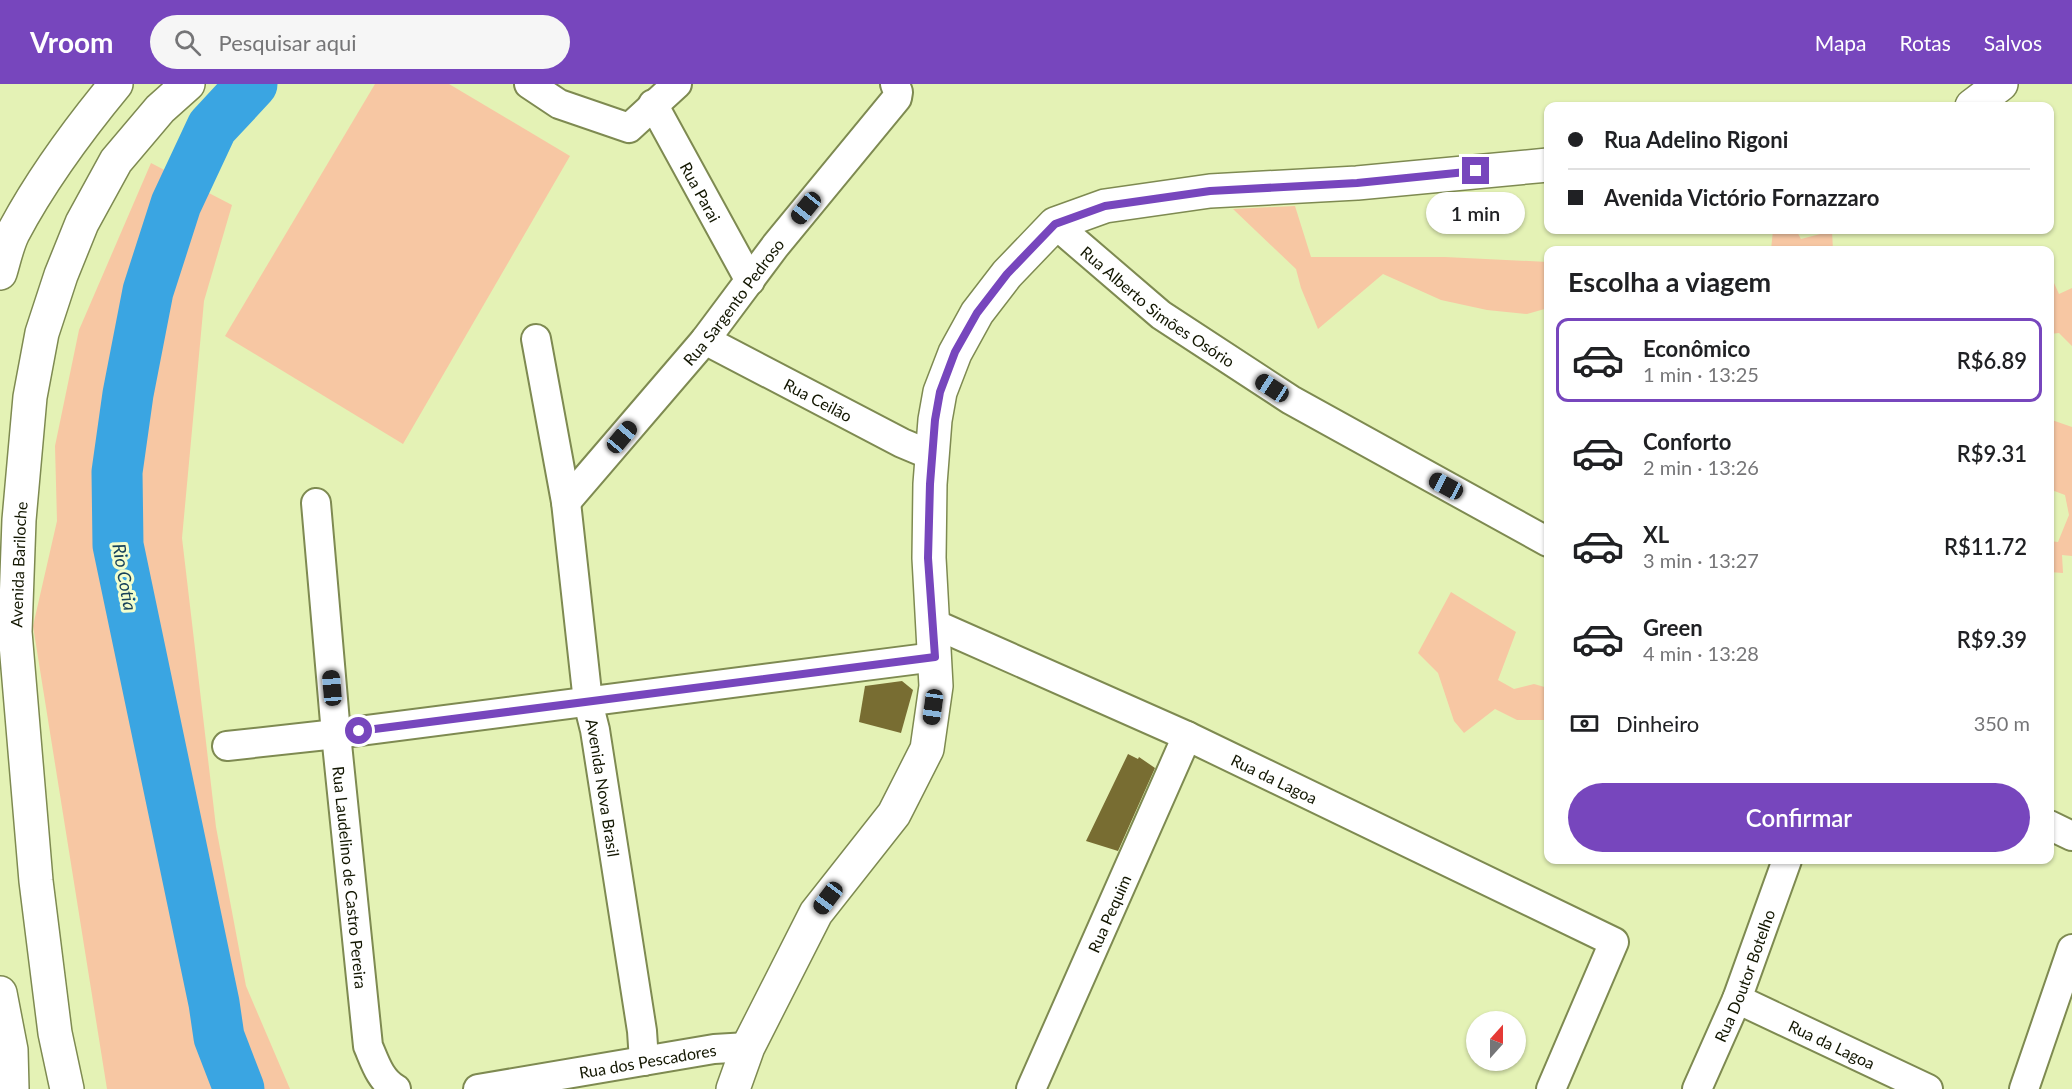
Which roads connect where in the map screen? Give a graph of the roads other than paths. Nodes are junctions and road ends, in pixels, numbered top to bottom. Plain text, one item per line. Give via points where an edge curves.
1 (116, 84) edge
2 (188, 84) edge
3 (529, 84) edge
4 (677, 84) edge
5 (2001, 84) edge
6 (896, 91) edge
7 (1977, 102) edge
8 (653, 104) junction
9 (1544, 165) edge
10 (1055, 224) junction
11 (0, 273) edge
12 (750, 281) junction
13 (536, 339) dead end
14 (705, 340) junction
15 (933, 456) junction
16 (566, 502) junction
17 (316, 503) dead end
18 (1544, 540) edge
19 (932, 623) junction
20 (935, 657) junction
21 (588, 702) junction
22 (336, 734) junction
23 (1187, 736) junction
24 (227, 746) dead end
25 (2054, 827) edge
26 (2072, 836) edge
27 (1786, 864) edge
28 (2072, 949) edge
29 (0, 993) edge
30 (1737, 999) junction
31 (748, 1047) junction
32 (644, 1060) junction
33 (387, 1080) edge
34 (12, 1089) edge
35 (67, 1089) edge
36 (478, 1089) edge
37 (734, 1089) edge
38 (1031, 1089) edge
39 (1551, 1089) edge
40 (1697, 1089) edge
41 (1928, 1089) edge
42 (2024, 1089) edge

1 - 11 street via 53,167 12,235
2 - 35 street, Avenida Bariloche via 160,109 116,161 82,223 42,333 30,397 19,520 15,632 36,881
3 - 8 street via 559,104 629,128
4 - 8 street
5 - 7 street
6 - 12 street, Rua Sargento Pedroso
8 - 12 street, Rua Parai
9 - 10 street via 1357,183 1210,191 1105,206
10 - 15 street via 1007,274 977,313 955,352 940,392
10 - 18 street, Rua Alberto Simões Osório via 1161,315 1291,400
12 - 14 street, Rua Sargento Pedroso
13 - 16 street, Avenida Nova Brasil
14 - 15 street, Rua Ceilão
14 - 16 street, Rua Sargento Pedroso
15 - 19 street via 928,558
16 - 21 street, Avenida Nova Brasil
17 - 22 street, Rua Laudelino de Castro Pereira
19 - 20 street
19 - 23 street, Rua da Lagoa
20 - 21 street
20 - 31 street via 936,686 927,749 919,767 894,814 816,913
21 - 22 street
21 - 32 street, Avenida Nova Brasil
22 - 24 street
22 - 33 street, Rua Laudelino de Castro Pereira via 368,1046
23 - 38 street, Rua Pequim
23 - 39 street, Rua da Lagoa via 1614,942
25 - 26 street
27 - 30 street, Rua Doutor Botelho
28 - 42 street
29 - 34 street via 11,1050
30 - 40 street, Rua Doutor Botelho
30 - 41 street, Rua da Lagoa
31 - 32 street, Rua dos Pescadores
31 - 37 street
32 - 36 street, Rua dos Pescadores

